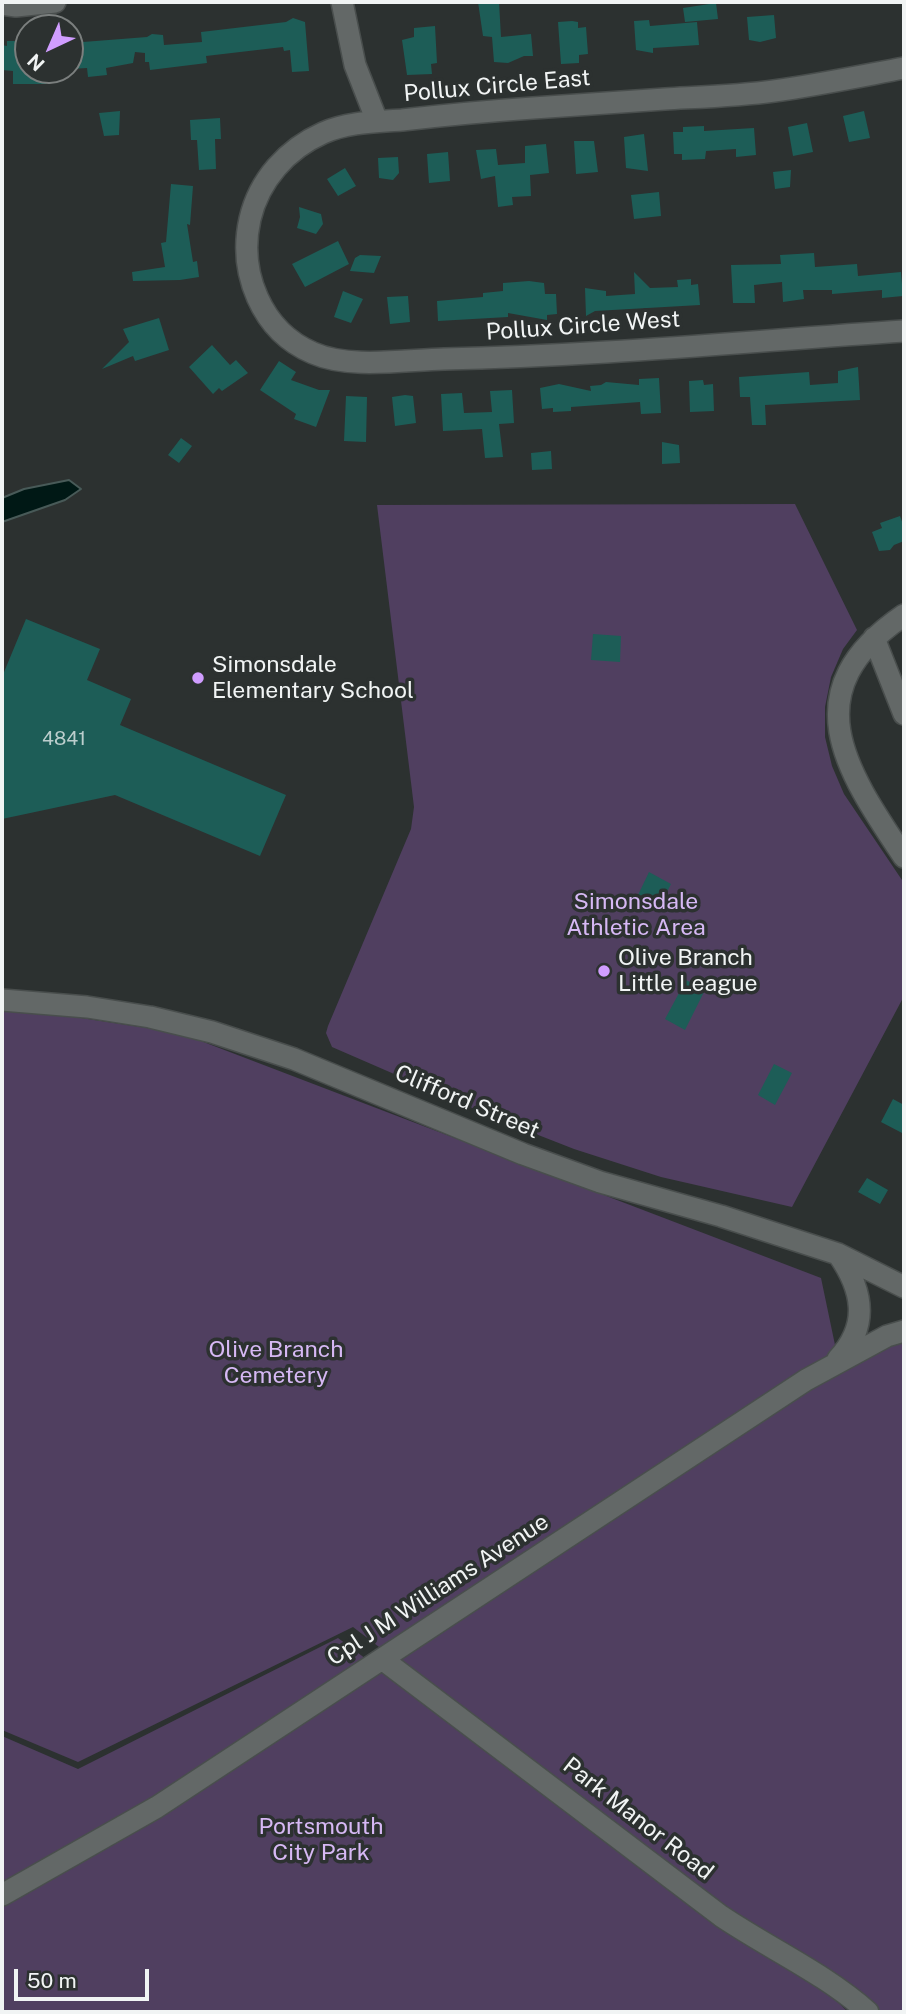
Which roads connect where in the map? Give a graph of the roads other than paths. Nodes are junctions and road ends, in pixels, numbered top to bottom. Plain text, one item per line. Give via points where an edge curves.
1 (55, 2) edge
2 (342, 2) edge
3 (2, 4) edge
4 (904, 68) edge
5 (377, 121) junction
6 (275, 325) joint
7 (904, 331) edge
8 (904, 615) edge
9 (874, 638) junction
10 (904, 714) edge
11 (904, 857) edge
12 (2, 1000) edge
13 (838, 1254) junction
14 (904, 1287) edge
15 (904, 1331) edge
16 (834, 1364) junction
17 (382, 1659) junction
18 (2, 1895) edge
19 (868, 2012) edge

1 - 3 street
2 - 5 street via 355,65
4 - 5 street, Pollux Circle East via 735,95
5 - 6 street, Pollux Circle East via 350,124 304,142 278,166 257,198 247,248 251,278 257,298
6 - 7 street, Pollux Circle West via 316,355 356,362 489,358
8 - 9 street
9 - 10 street
9 - 11 street via 848,674 841,694 841,745 853,774
12 - 13 street, Clifford Street via 86,1007 212,1031 294,1059 600,1182
13 - 14 street, Clifford Street
13 - 16 street via 856,1285 860,1317 855,1335
15 - 16 street, Cpl J M Williams Avenue
16 - 17 street, Cpl J M Williams Avenue
17 - 18 street, Cpl J M Williams Avenue via 156,1807
17 - 19 street, Park Manor Road via 721,1916 830,1981

